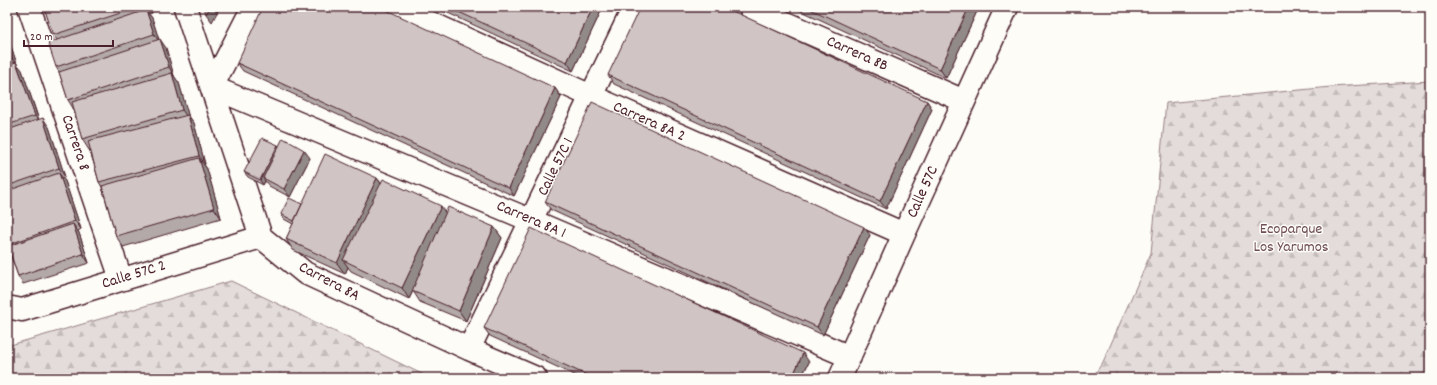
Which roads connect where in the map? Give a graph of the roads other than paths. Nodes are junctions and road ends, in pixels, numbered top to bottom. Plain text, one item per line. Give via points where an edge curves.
1 (29, 7) edge
2 (185, 7) edge
3 (253, 7) edge
4 (396, 7) edge
5 (634, 7) edge
6 (750, 7) edge
7 (1007, 7) edge
8 (212, 87) junction
9 (591, 96) junction
10 (964, 101) junction
11 (530, 220) junction
12 (904, 234) junction
13 (261, 237) junction
14 (121, 279) junction
15 (7, 307) edge
16 (469, 349) junction
17 (850, 357) junction
18 (536, 378) edge
19 (840, 378) edge

1 - 14 street, Carrera 8
2 - 8 street
3 - 8 street
4 - 9 street, Carrera 8A 2
5 - 9 street, Calle 57C 1
6 - 10 street, Carrera 8B
7 - 10 street, Calle 57C
8 - 11 street, Carrera 8A 1
8 - 13 street
9 - 11 street, Calle 57C 1
9 - 12 street, Carrera 8A 2
10 - 12 street, Calle 57C
11 - 16 street, Calle 57C 1
11 - 17 street, Carrera 8A 1
12 - 17 street, Calle 57C
13 - 14 street, Calle 57C 2
13 - 16 street, Carrera 8A via 305,273
14 - 15 street, Calle 57C 2 via 22,310
16 - 18 street, Carrera 8A
17 - 19 street, Calle 57C

